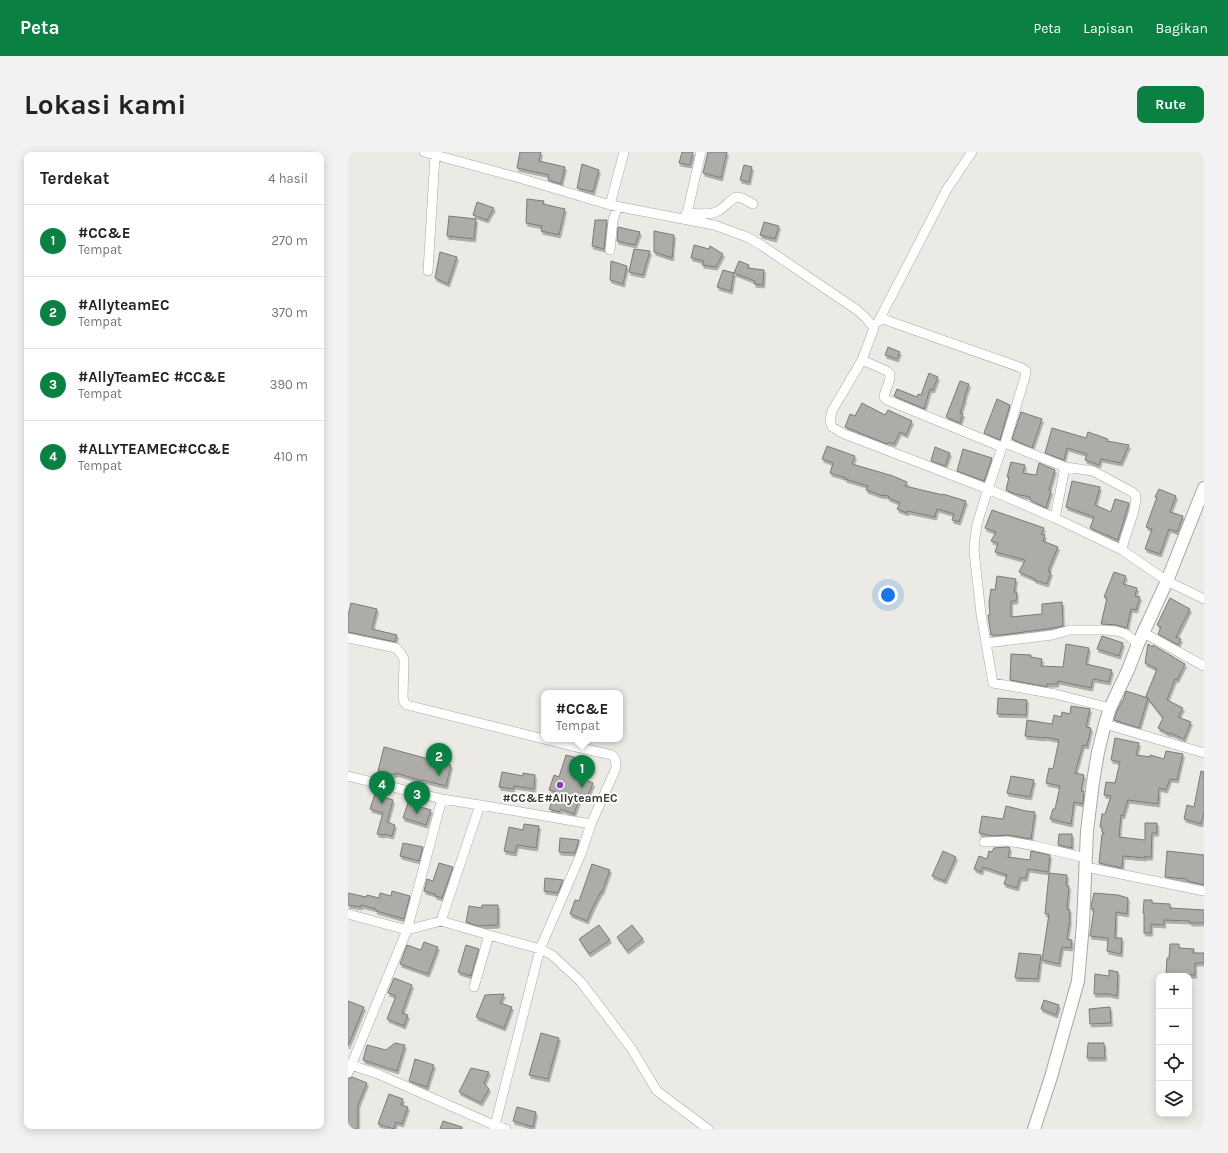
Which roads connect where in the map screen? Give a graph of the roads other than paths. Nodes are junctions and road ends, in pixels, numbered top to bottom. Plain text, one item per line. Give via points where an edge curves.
1 (424, 152) edge
2 (624, 152) edge
3 (702, 152) edge
4 (972, 152) edge
5 (435, 156) junction
6 (753, 204) dead end
7 (614, 206) junction
8 (686, 216) junction
9 (610, 250) dead end
10 (428, 271) dead end
11 (880, 318) junction
12 (874, 328) junction
13 (862, 360) junction
14 (1004, 445) junction
15 (1065, 468) junction
16 (1204, 488) edge
17 (988, 489) junction
18 (1055, 518) junction
19 (1122, 550) junction
20 (1168, 581) junction
21 (1204, 599) edge
22 (1144, 632) junction
23 (348, 638) edge
24 (986, 643) junction
25 (1138, 644) junction
26 (1204, 666) edge
27 (1110, 708) junction
28 (1105, 724) junction
29 (541, 739) edge
30 (555, 742) edge
31 (1204, 753) edge
32 (348, 776) edge
33 (442, 799) junction
34 (480, 805) junction
35 (591, 824) junction
36 (984, 842) dead end
37 (1086, 863) junction
38 (1204, 891) edge
39 (348, 914) edge
40 (441, 921) junction
41 (407, 930) junction
42 (488, 935) junction
43 (540, 948) junction
44 (474, 986) dead end
45 (349, 1067) edge
46 (494, 1127) edge
47 (506, 1129) edge
48 (708, 1129) edge
49 (1034, 1129) edge

1 - 5 street
2 - 7 street
3 - 8 street
4 - 11 street via 947,189
5 - 7 street
5 - 10 street
6 - 8 street via 736,197 711,214
7 - 8 street
7 - 9 street
8 - 12 street via 732,231 761,245 858,310
11 - 12 street
11 - 14 street via 1026,371
12 - 13 street
13 - 14 street via 890,374 884,393 887,400
13 - 17 street via 832,411 832,427
14 - 15 street
14 - 17 street
15 - 18 street
15 - 19 street via 1094,471 1136,496 1136,504
16 - 20 street
17 - 18 street
17 - 24 street via 977,524 974,551
18 - 19 street
19 - 20 street
20 - 21 street
20 - 22 street
22 - 25 street
22 - 26 street
23 - 29 street via 400,651 404,660 403,697 404,702 410,707
24 - 25 street via 1052,635 1070,630 1104,630 1126,634
24 - 27 street via 992,683 1055,694
25 - 27 street
27 - 28 street
28 - 31 street
28 - 37 street via 1093,782
30 - 35 street via 612,755 615,758 616,768
32 - 33 street
33 - 34 street
33 - 41 street
34 - 35 street
34 - 40 street
35 - 43 street via 581,854
36 - 37 street via 1007,841 1036,846
37 - 38 street
37 - 49 street via 1078,981
39 - 41 street
40 - 41 street
40 - 42 street
41 - 45 street
42 - 43 street
42 - 44 street
43 - 46 street
43 - 48 street via 552,955 581,982 631,1048 657,1092
45 - 46 street via 378,1074
46 - 47 street

